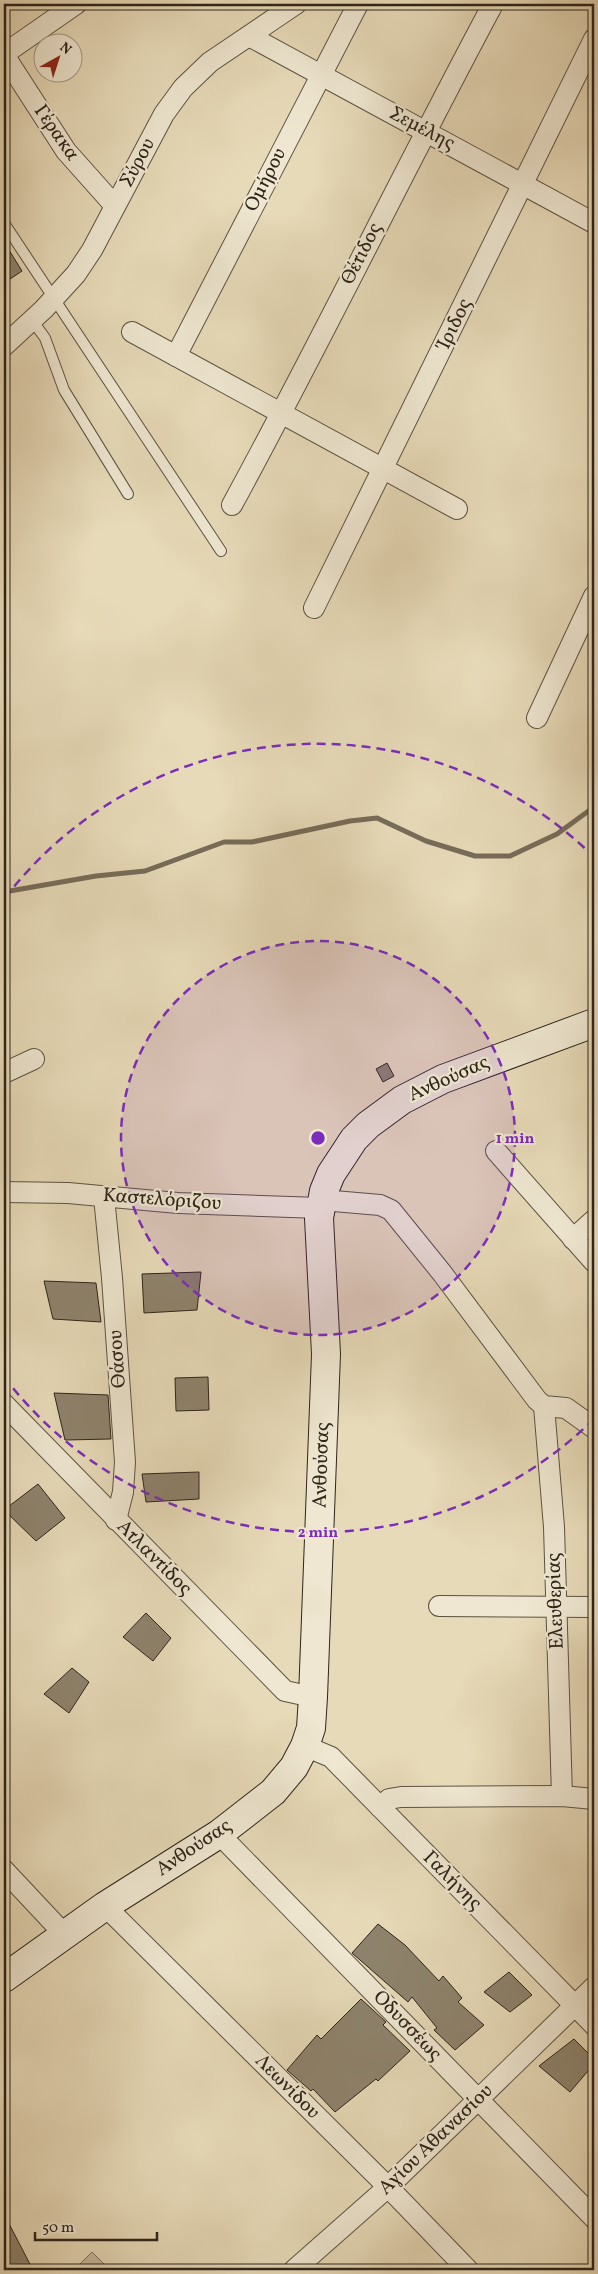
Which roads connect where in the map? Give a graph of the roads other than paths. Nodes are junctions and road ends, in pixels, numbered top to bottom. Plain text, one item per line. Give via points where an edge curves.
1 (76, 4) edge
2 (296, 4) edge
3 (358, 4) edge
4 (493, 4) edge
5 (249, 36) junction
6 (594, 40) edge
7 (4, 54) edge
8 (320, 74) junction
9 (425, 131) junction
10 (524, 185) junction
11 (115, 206) junction
12 (4, 223) edge
13 (594, 223) edge
14 (53, 299) junction
15 (32, 320) junction
16 (132, 332) dead end
17 (4, 346) edge
18 (176, 356) junction
19 (282, 414) junction
20 (383, 469) junction
21 (128, 494) dead end
22 (232, 505) dead end
23 (457, 509) dead end
24 (221, 550) dead end
25 (594, 596) edge
26 (314, 608) dead end
27 (537, 718) dead end
28 (594, 1023) edge
29 (34, 1059) dead end
30 (4, 1073) edge
31 (496, 1151) dead end
32 (4, 1192) edge
33 (104, 1197) junction
34 (321, 1204) junction
35 (594, 1220) edge
36 (573, 1239) junction
37 (594, 1262) edge
38 (4, 1404) edge
39 (544, 1406) junction
40 (594, 1428) edge
41 (116, 1520) junction
42 (439, 1606) dead end
43 (556, 1607) junction
44 (594, 1607) edge
45 (313, 1696) junction
46 (304, 1746) junction
47 (562, 1796) junction
48 (594, 1799) edge
49 (380, 1807) junction
50 (219, 1834) junction
51 (4, 1870) edge
52 (105, 1906) junction
53 (64, 1934) junction
54 (4, 1978) edge
55 (594, 1987) edge
56 (575, 2006) junction
57 (594, 2025) edge
58 (479, 2099) junction
59 (388, 2187) junction
60 (594, 2218) edge
61 (306, 2266) edge
62 (468, 2270) edge

1 - 7 street
2 - 5 street, Σύρου
3 - 8 street, Ομήρου
4 - 9 street, Θέτιδος
5 - 8 street, Σεμέλης
5 - 11 street, Σύρου via 210,62 183,88 164,114
6 - 10 street, Ίριδος
7 - 11 street, Γέρακα via 66,151
8 - 9 street, Σεμέλης
8 - 18 street, Ομήρου
9 - 10 street, Σεμέλης
9 - 19 street, Θέτιδος
10 - 13 street, Σεμέλης
10 - 20 street, Ίριδος
11 - 14 street, Σύρου via 76,274
12 - 14 lane
14 - 15 street, Σύρου
14 - 24 lane
15 - 17 street, Σύρου
15 - 21 lane via 45,338 64,390
16 - 18 street
18 - 19 street
19 - 20 street
19 - 22 street, Θέτιδος
20 - 23 street
20 - 26 street, Ίριδος
25 - 27 street
28 - 34 street, Ανθούσας via 443,1079 402,1100 354,1139 331,1174
29 - 30 street
31 - 36 street
32 - 33 street, Καστελόριζου
33 - 34 street, Καστελόριζου via 178,1203
33 - 41 street, Θάσου via 125,1462 123,1492
34 - 39 street, Καστελόριζου via 380,1205 391,1210
34 - 45 street, Ανθούσας via 319,1231 326,1354
35 - 36 street
36 - 37 street
38 - 41 street, Ατλαντίδος
39 - 40 street via 566,1408
39 - 43 street, Ελευθερίας
41 - 45 street, Ατλαντίδος via 285,1691
42 - 43 street
43 - 44 street
43 - 47 street, Ελευθερίας
45 - 46 street, Ανθούσας via 311,1728
46 - 49 street, Γαλήνης via 331,1757
46 - 50 street, Ανθούσας via 294,1767 273,1792
47 - 48 street
47 - 49 street via 401,1797 389,1799
49 - 56 street, Γαλήνης
50 - 52 street, Ανθούσας
50 - 58 street, Οδυσσέως
51 - 53 street
52 - 53 street, Ανθούσας
52 - 59 street, Λεωνίδου
53 - 54 street, Ανθούσας
55 - 56 street, Αγίου Αθανασίου
56 - 57 street, Γαλήνης
56 - 58 street, Αγίου Αθανασίου
58 - 59 street, Αγίου Αθανασίου
58 - 60 street, Οδυσσέως
59 - 61 street, Αγίου Αθανασίου
59 - 62 street, Λεωνίδου

